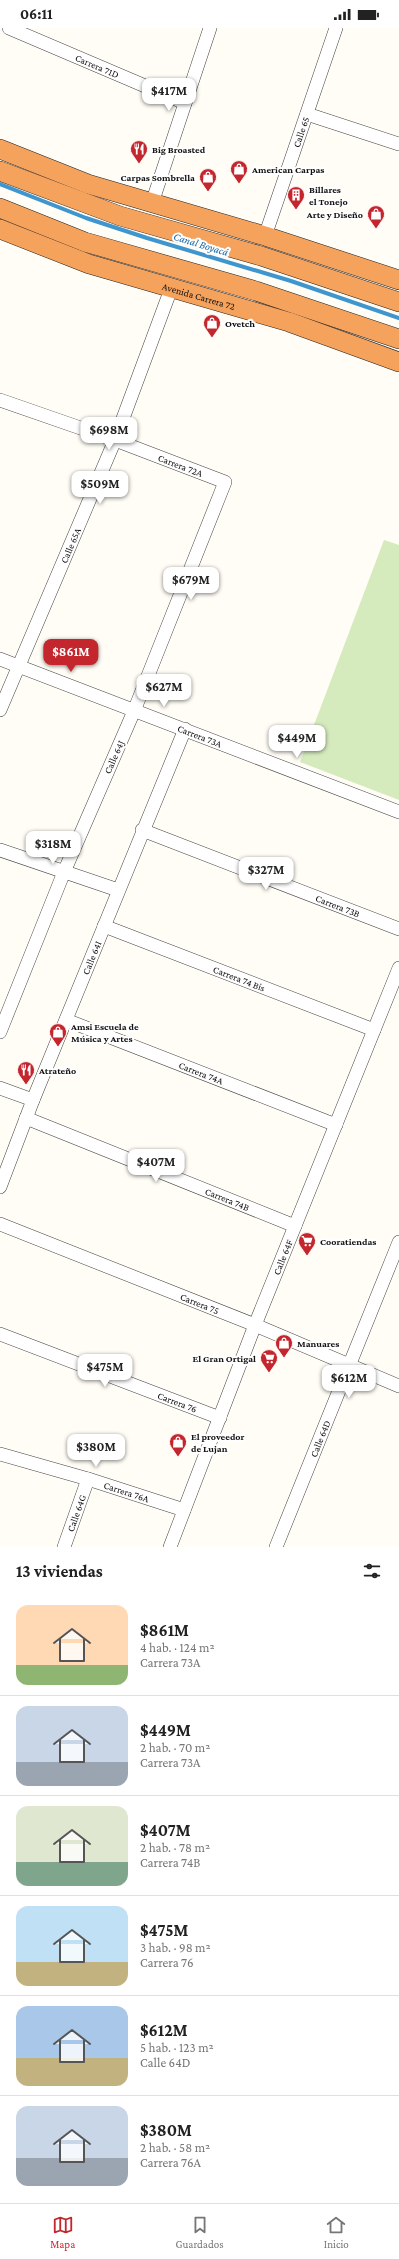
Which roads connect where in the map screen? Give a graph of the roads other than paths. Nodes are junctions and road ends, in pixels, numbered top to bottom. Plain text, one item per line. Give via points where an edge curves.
1 (10, 28) edge
2 (210, 28) edge
3 (336, 28) edge
4 (185, 103) junction
5 (307, 114) junction
6 (399, 144) edge
7 (0, 149) edge
8 (0, 171) edge
9 (152, 203) junction
10 (0, 208) edge
11 (0, 229) edge
12 (265, 236) junction
13 (363, 268) junction
14 (399, 280) edge
15 (171, 289) junction
16 (394, 300) edge
17 (329, 315) junction
18 (289, 322) junction
19 (399, 339) edge
20 (399, 362) edge
21 (0, 400) edge
22 (115, 440) junction
23 (225, 482) joint
24 (0, 659) edge
25 (19, 666) junction
26 (0, 710) edge
27 (134, 711) junction
28 (185, 729) junction
29 (399, 812) edge
30 (142, 830) junction
31 (0, 850) edge
32 (64, 872) junction
33 (118, 890) junction
34 (104, 926) junction
35 (399, 929) edge
36 (399, 968) edge
37 (66, 1020) junction
38 (374, 1030) junction
39 (0, 1032) edge
40 (0, 1088) edge
41 (33, 1100) junction
42 (26, 1118) junction
43 (336, 1125) junction
44 (0, 1187) edge
45 (0, 1224) edge
46 (295, 1226) junction
47 (399, 1242) edge
48 (255, 1325) junction
49 (0, 1334) edge
50 (349, 1365) junction
51 (399, 1386) edge
52 (220, 1418) junction
53 (0, 1454) edge
54 (88, 1479) junction
55 (184, 1510) junction
56 (64, 1547) edge
57 (170, 1547) edge
58 (276, 1547) edge

1 - 4 street, Carrera 71D
2 - 4 street
3 - 5 street, Calle 65
4 - 9 street
5 - 6 street
5 - 12 street, Calle 65
7 - 9 highway via 88,184
8 - 16 highway via 120,216 261,256
9 - 12 highway
10 - 17 highway, Avenida Carrera 72 via 85,242 256,291
11 - 15 highway, Avenida Carrera 72 via 90,264
12 - 13 highway
13 - 14 highway
13 - 16 highway
15 - 18 highway, Avenida Carrera 72
15 - 22 street, Calle 65A
17 - 18 highway
17 - 19 highway, Avenida Carrera 72
18 - 20 highway, Avenida Carrera 72
21 - 22 street, Carrera 72A
22 - 23 street, Carrera 72A
22 - 25 street, Calle 65A
23 - 27 street, Calle 64J
24 - 25 street, Carrera 73A
25 - 26 street, Calle 65A
25 - 27 street, Carrera 73A
27 - 28 street, Carrera 73A
27 - 32 street, Calle 64J
28 - 29 street, Carrera 73A
28 - 30 street, Calle 64I
30 - 33 street, Calle 64I
30 - 35 street, Carrera 73B
31 - 32 street
32 - 33 street
32 - 39 street, Calle 64J
33 - 34 street, Calle 64I
34 - 37 street, Calle 64I
34 - 38 street, Carrera 74 Bis
36 - 38 street, Calle 64F
37 - 41 street, Calle 64I
37 - 43 street, Carrera 74A
38 - 43 street, Calle 64F
40 - 41 street
41 - 42 street, Calle 64I
42 - 44 street, Calle 64I
42 - 46 street, Carrera 74B
43 - 46 street, Calle 64F
45 - 48 street, Carrera 75
46 - 48 street, Calle 64F
47 - 50 street, Calle 64D
48 - 50 street, Carrera 75
48 - 52 street, Calle 64F
49 - 52 street, Carrera 76
50 - 51 street, Carrera 75
50 - 58 street, Calle 64D
52 - 55 street, Calle 64F
53 - 54 street, Carrera 76A
54 - 55 street, Carrera 76A
54 - 56 street, Calle 64G
55 - 57 street, Calle 64F

